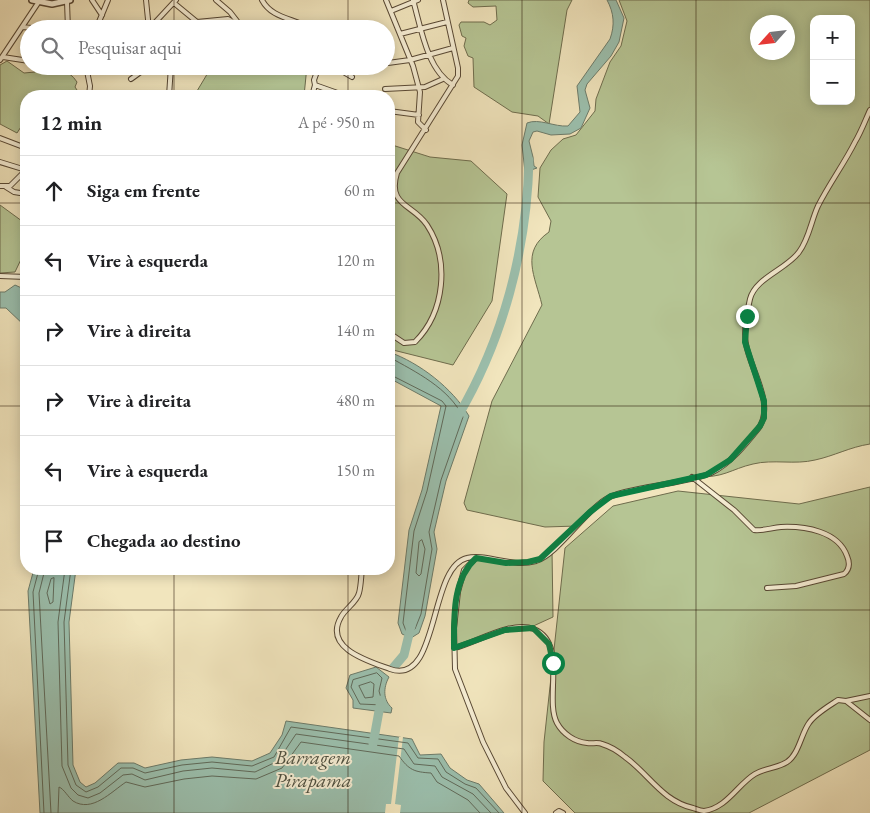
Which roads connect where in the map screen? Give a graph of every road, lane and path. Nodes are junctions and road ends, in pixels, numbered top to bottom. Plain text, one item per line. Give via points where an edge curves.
1 (92, 0) edge
2 (108, 0) edge
3 (146, 0) edge
4 (216, 0) edge
5 (262, 0) edge
6 (386, 0) edge
7 (418, 0) edge
8 (443, 0) edge
9 (35, 1) edge
10 (68, 1) edge
11 (175, 1) edge
12 (413, 1) edge
13 (391, 11) junction
14 (102, 15) junction
15 (26, 20) edge
16 (68, 20) edge
17 (100, 20) edge
18 (148, 20) edge
19 (157, 20) edge
20 (195, 20) edge
21 (215, 20) edge
22 (228, 20) edge
23 (236, 20) edge
24 (289, 20) edge
25 (395, 20) edge
26 (395, 21) edge
27 (447, 22) junction
28 (422, 28) junction
29 (20, 31) edge
30 (400, 34) junction
31 (453, 48) junction
32 (430, 54) junction
33 (1, 58) edge
34 (20, 60) edge
35 (410, 60) junction
36 (395, 63) edge
37 (87, 75) edge
38 (137, 75) edge
39 (170, 75) edge
40 (316, 75) edge
41 (349, 75) edge
42 (352, 77) dead end
43 (131, 79) dead end
44 (443, 79) junction
45 (315, 85) junction
46 (453, 85) junction
47 (418, 88) junction
48 (90, 90) edge
49 (169, 90) edge
50 (314, 90) edge
51 (329, 90) edge
52 (385, 90) dead end
53 (870, 110) edge
54 (395, 112) edge
55 (419, 114) junction
56 (426, 130) junction
57 (0, 138) edge
58 (20, 146) edge
59 (0, 162) edge
60 (20, 168) edge
61 (20, 176) edge
62 (395, 180) edge
63 (395, 180) edge
64 (0, 186) edge
65 (6, 187) junction
66 (20, 193) edge
67 (0, 276) edge
68 (20, 277) edge
69 (395, 336) edge
70 (692, 477) junction
71 (476, 558) junction
72 (361, 575) edge
73 (767, 588) dead end
74 (454, 648) junction
75 (870, 696) edge
76 (846, 702) junction
77 (870, 720) edge
78 (525, 813) edge
79 (556, 813) edge
80 (563, 813) edge

1 - 14 street
2 - 14 street
3 - 18 street
4 - 23 street
5 - 24 street via 279,16
6 - 13 street
7 - 12 street
8 - 27 street
9 - 10 street
9 - 15 street
10 - 16 street
11 - 19 street
11 - 20 street
12 - 13 street
12 - 28 street
13 - 25 street
14 - 17 street
21 - 22 street
26 - 30 street
27 - 28 street
27 - 31 street
28 - 30 street
28 - 32 street
29 - 33 street
30 - 35 street
31 - 32 street
31 - 46 street via 459,73
32 - 35 street
32 - 44 street
33 - 34 street
35 - 36 street
35 - 47 street
37 - 48 street
38 - 43 street
39 - 49 street
40 - 45 street
41 - 42 street
44 - 46 street
44 - 47 street via 432,86
45 - 50 street
45 - 51 street
46 - 56 street
47 - 52 street
47 - 55 street
53 - 70 street via 856,142 824,194 802,249 751,296 745,342 764,401 764,418 721,467 706,475
54 - 55 street
55 - 56 street via 419,125
56 - 62 street
57 - 58 street
59 - 60 street
61 - 65 street
63 - 69 street via 396,192 404,206 426,224 438,248 441,272 435,312 421,336 412,344
64 - 65 street
65 - 66 street
67 - 68 street
70 - 71 street via 611,496 547,555 536,561 506,563
70 - 73 street via 754,530 780,527 817,531 842,545 849,562 848,571 844,574 796,586
71 - 72 street via 467,558 453,566 420,656 412,666 399,670 356,656 346,650 338,638 338,621 358,596
71 - 74 street via 464,570 458,592
74 - 76 street via 505,630 530,628 539,632 549,644 556,722 565,735 586,743 602,744 625,757 666,798 704,811 724,802 756,774 787,762 796,753 801,735 810,721 838,700
74 - 78 street via 455,669 476,726 506,788
75 - 76 street
76 - 77 street
79 - 80 street

